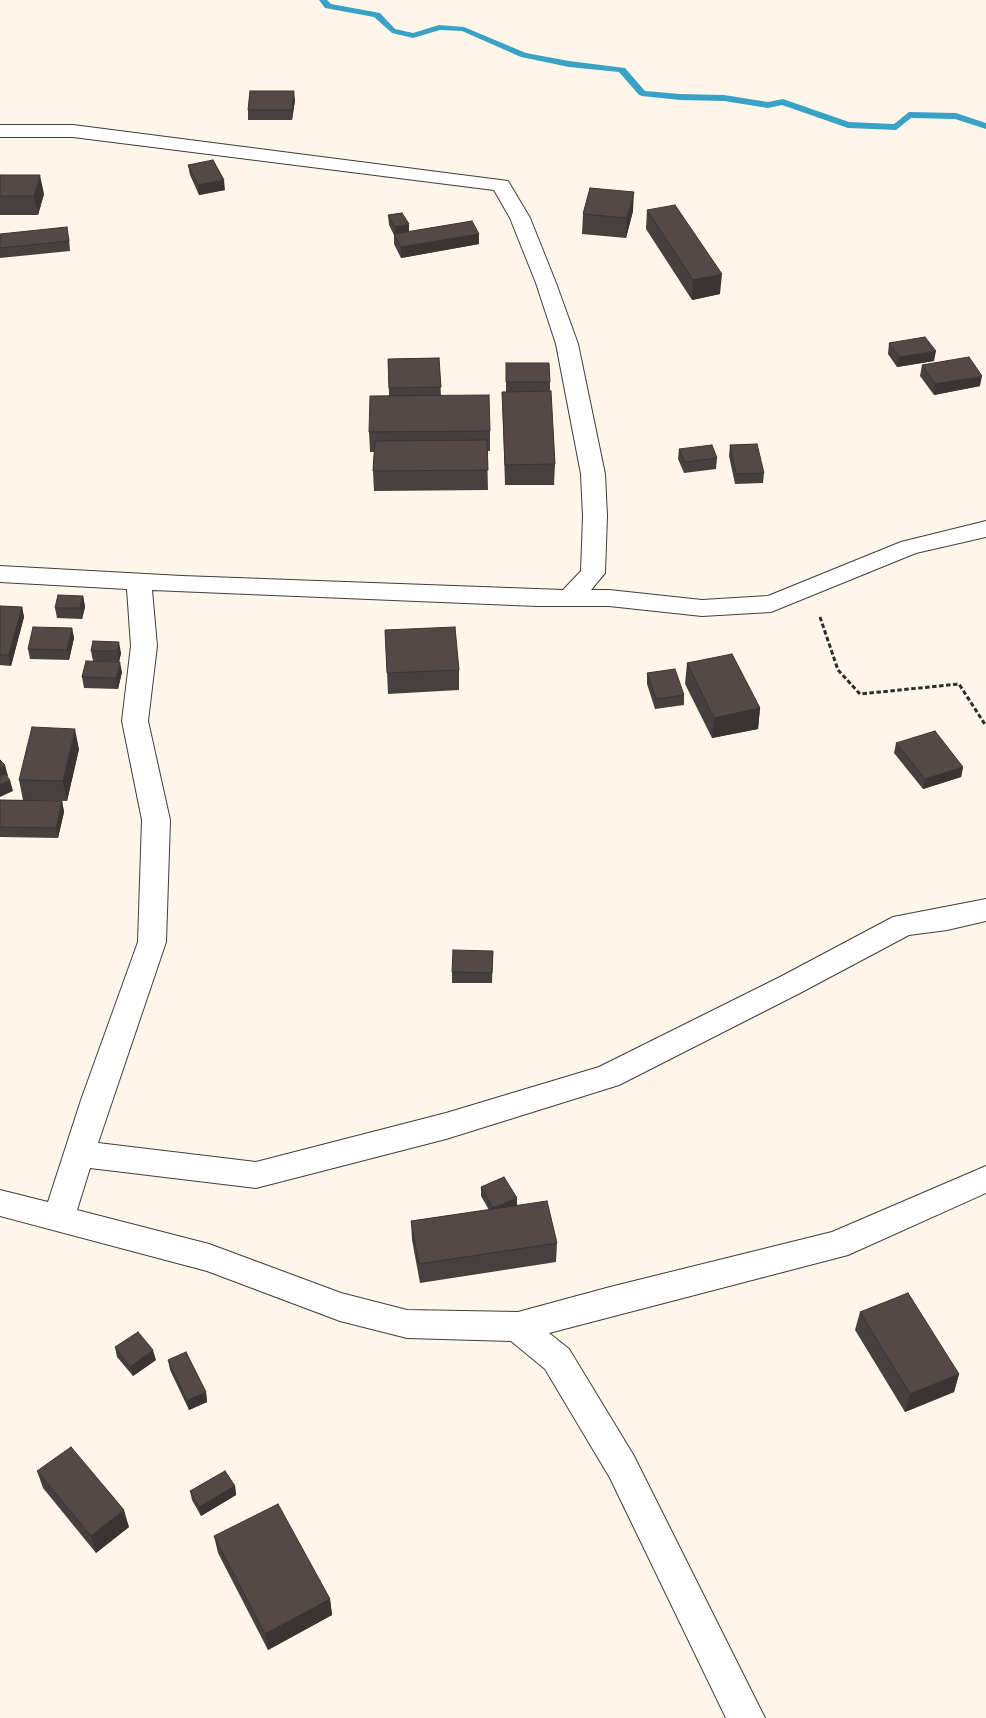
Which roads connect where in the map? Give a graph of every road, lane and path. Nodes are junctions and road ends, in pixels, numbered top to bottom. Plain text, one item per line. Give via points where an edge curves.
1 (0, 131) edge
2 (986, 529) edge
3 (0, 574) edge
4 (139, 582) junction
5 (810, 588) junction
6 (569, 598) junction
7 (986, 726) edge
8 (986, 910) edge
9 (79, 1154) junction
10 (986, 1179) edge
11 (0, 1203) edge
12 (59, 1218) junction
13 (518, 1327) junction
14 (746, 1718) edge

1 - 6 street via 74,131 501,185 520,218 567,344 593,474 593,573
2 - 5 street via 909,547
3 - 4 street
4 - 6 street
4 - 9 street via 144,646 135,721 156,820 152,942
5 - 6 street via 771,604 702,608 609,598
5 - 7 path via 838,670 860,694 959,684
8 - 9 street via 903,925 608,1076 446,1126 256,1175
9 - 12 street
10 - 13 street via 836,1245
11 - 12 street
12 - 13 street via 209,1258 340,1307 407,1324
13 - 14 street via 557,1359 622,1467

